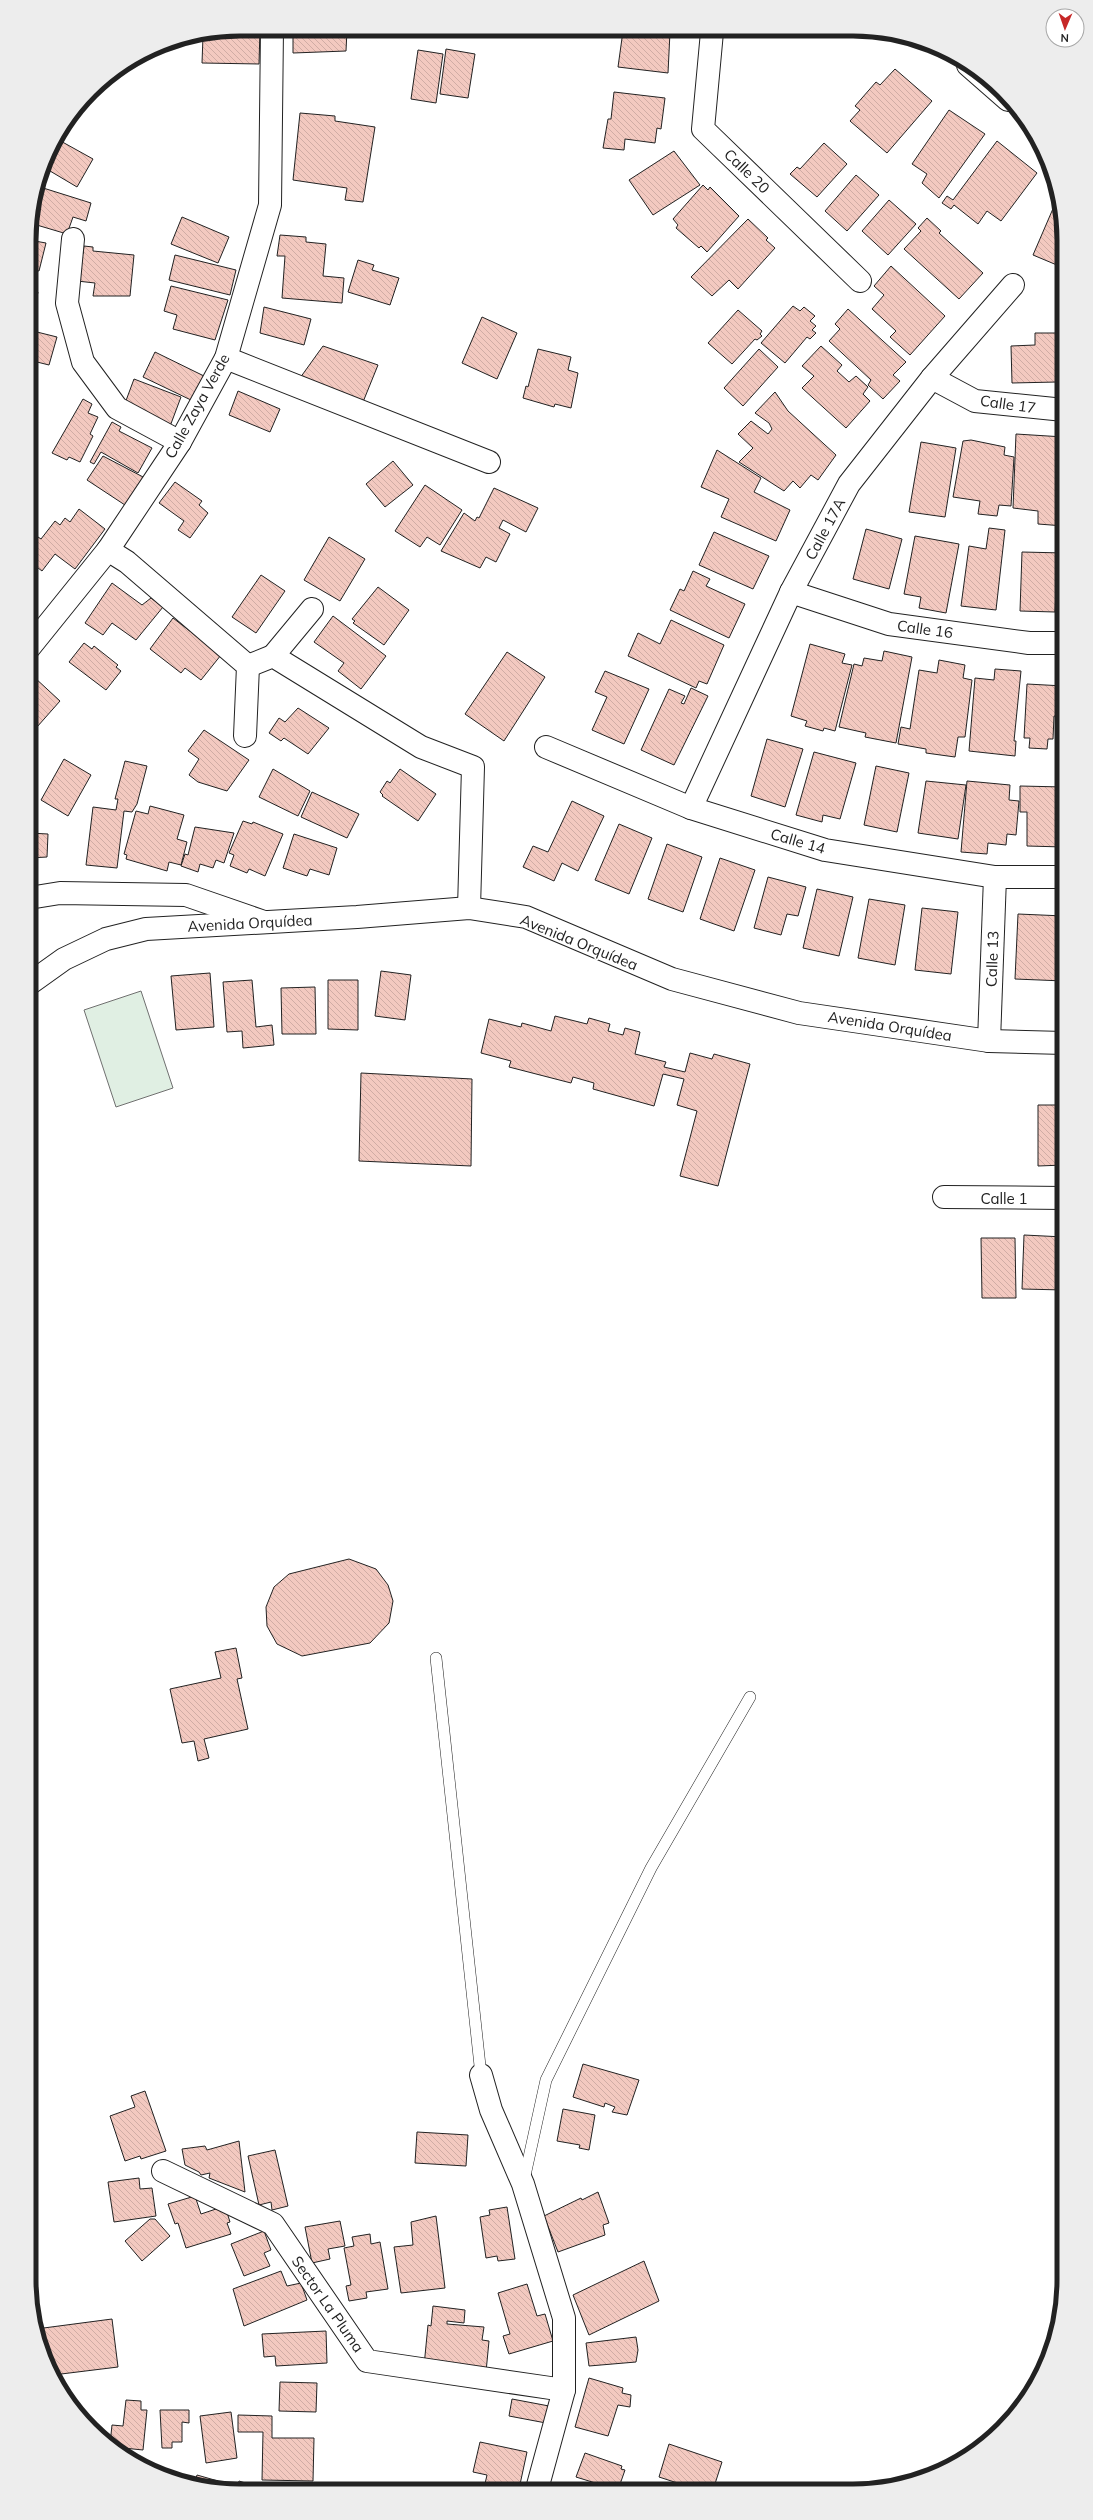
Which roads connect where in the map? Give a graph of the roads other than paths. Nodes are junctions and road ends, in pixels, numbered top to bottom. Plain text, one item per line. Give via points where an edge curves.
1 (272, 36) edge
2 (712, 36) edge
3 (72, 239) dead end
4 (860, 281) dead end
5 (1013, 285) dead end
6 (226, 358) junction
7 (932, 378) junction
8 (1057, 409) edge
9 (180, 442) junction
10 (489, 462) dead end
11 (108, 550) junction
12 (791, 592) junction
13 (312, 609) dead end
14 (36, 639) edge
15 (1057, 643) edge
16 (273, 656) junction
17 (248, 666) junction
18 (245, 736) dead end
19 (546, 747) dead end
20 (691, 808) junction
21 (995, 877) junction
22 (1057, 877) edge
23 (36, 897) edge
24 (469, 908) junction
25 (264, 922) junction
26 (36, 979) edge
27 (989, 1041) junction
28 (1057, 1042) edge
29 (944, 1197) dead end
30 (1057, 1198) edge
31 (436, 1658) dead end
32 (750, 1696) dead end
33 (481, 2075) joint
34 (162, 2171) dead end
35 (523, 2184) junction
36 (564, 2390) junction
37 (538, 2484) edge

1 - 6 street, Calle Zaya Verde via 270,204
2 - 4 street, Calle 20 via 703,129
3 - 9 street via 68,303 83,362 117,408
5 - 7 street, Calle 17A
6 - 9 street, Calle Zaya Verde
6 - 10 street
7 - 8 street, Calle 17 via 976,401
7 - 12 street, Calle 17A via 849,484
9 - 11 street, Calle Zaya Verde
11 - 14 street, Calle Zaya Verde
11 - 17 street via 127,562
12 - 15 street, Calle 16 via 889,624 1029,643
12 - 20 street, Calle 17A
13 - 16 street
16 - 17 street
16 - 24 street via 420,747 473,767
17 - 18 street
19 - 20 street, Calle 14
20 - 21 street, Calle 14 via 825,850
21 - 22 street, Calle 14
21 - 27 street, Calle 13
23 - 25 street via 60,893 186,895
24 - 25 street, Avenida Orquídea
24 - 27 street, Avenida Orquídea via 526,917 672,979 792,1011
25 - 26 street, Avenida Orquídea via 146,929 106,939 64,959
27 - 28 street, Avenida Orquídea
29 - 30 street, Calle 1
31 - 33 lane
32 - 35 lane via 651,1868 546,2080
33 - 35 street via 491,2110
34 - 36 street, Sector La Pluma via 273,2224 367,2361
35 - 36 street via 564,2318
36 - 37 street

